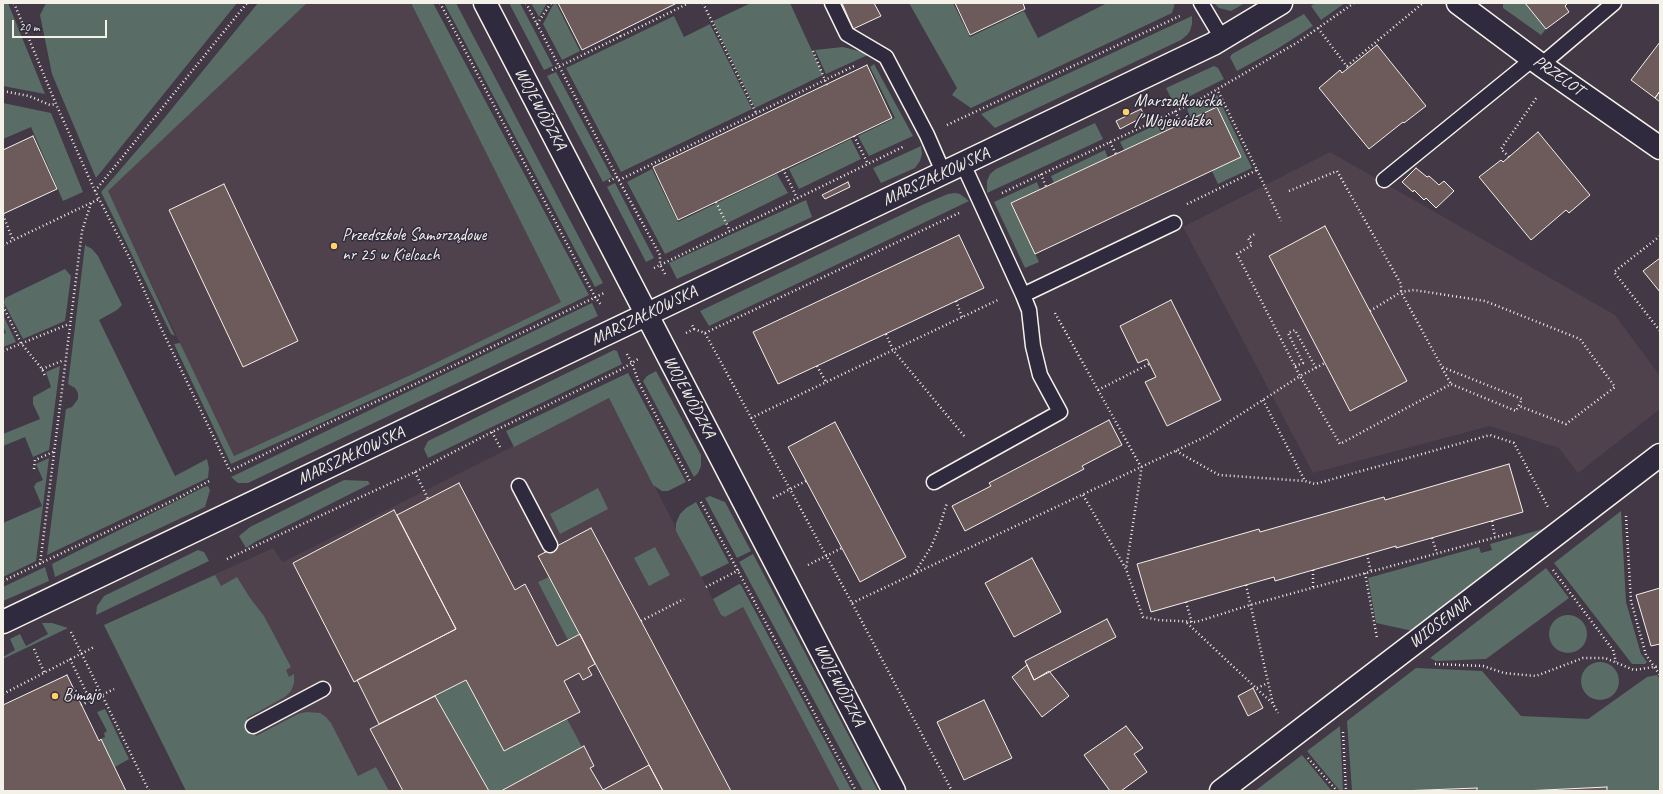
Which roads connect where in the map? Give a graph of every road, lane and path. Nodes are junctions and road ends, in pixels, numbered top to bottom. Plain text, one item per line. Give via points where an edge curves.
1 (14, 3) edge
2 (247, 3) edge
3 (440, 3) edge
4 (485, 3) edge
5 (526, 3) edge
6 (551, 3) edge
7 (690, 3) edge
8 (703, 3) edge
9 (832, 3) edge
10 (1201, 3) edge
11 (1281, 3) edge
12 (1354, 3) edge
13 (1423, 3) edge
14 (1458, 3) edge
15 (1614, 3) edge
16 (537, 25) junction
17 (1318, 28) junction
18 (618, 32) dead end
19 (621, 37) junction
20 (1223, 40) junction
21 (813, 51) dead end
22 (1537, 62) junction
23 (858, 64) dead end
24 (559, 67) junction
25 (826, 80) junction
26 (527, 83) junction
27 (827, 84) dead end
28 (3, 91) edge
29 (1538, 95) dead end
30 (56, 104) junction
31 (1175, 111) junction
32 (755, 114) junction
33 (756, 119) dead end
34 (1181, 123) dead end
35 (854, 136) dead end
36 (1110, 142) junction
37 (687, 147) junction
38 (1660, 148) edge
39 (688, 151) dead end
40 (1116, 154) dead end
41 (1508, 157) dead end
42 (868, 164) dead end
43 (963, 164) junction
44 (783, 170) dead end
45 (1257, 170) dead end
46 (944, 174) junction
47 (1041, 174) junction
48 (619, 180) junction
49 (1384, 180) dead end
50 (1046, 187) dead end
51 (95, 190) junction
52 (1289, 191) dead end
53 (797, 198) dead end
54 (99, 199) junction
55 (716, 202) dead end
56 (91, 203) junction
57 (981, 203) junction
58 (3, 215) edge
59 (1281, 221) dead end
60 (1174, 223) dead end
61 (730, 231) dead end
62 (1255, 234) dead end
63 (1660, 236) edge
64 (13, 240) junction
65 (3, 245) edge
66 (660, 265) junction
67 (654, 269) dead end
68 (667, 278) dead end
69 (606, 292) dead end
70 (1022, 292) junction
71 (1401, 292) junction
72 (595, 297) junction
73 (956, 301) dead end
74 (3, 306) edge
75 (605, 310) dead end
76 (1370, 311) dead end
77 (647, 315) junction
78 (962, 317) junction
79 (690, 322) dead end
80 (69, 324) junction
81 (694, 329) junction
82 (1660, 331) edge
83 (686, 333) dead end
84 (705, 333) junction
85 (886, 334) dead end
86 (21, 343) junction
87 (624, 348) dead end
88 (893, 350) junction
89 (3, 351) edge
90 (639, 359) dead end
91 (65, 360) junction
92 (632, 363) junction
93 (1325, 363) dead end
94 (1149, 364) dead end
95 (817, 366) dead end
96 (1295, 366) junction
97 (1442, 367) junction
98 (1316, 368) junction
99 (42, 369) junction
100 (45, 376) dead end
101 (1300, 376) junction
102 (826, 382) junction
103 (1451, 384) junction
104 (1098, 390) dead end
105 (1263, 400) junction
106 (1519, 406) junction
107 (751, 418) junction
108 (492, 432) junction
109 (501, 449) dead end
110 (1175, 451) junction
111 (54, 452) junction
112 (1660, 455) edge
113 (980, 456) junction
114 (1141, 467) junction
115 (34, 469) dead end
116 (956, 469) junction
117 (415, 472) junction
118 (211, 480) dead end
119 (690, 481) dead end
120 (806, 481) dead end
121 (1305, 481) junction
122 (934, 482) dead end
123 (519, 486) dead end
124 (790, 489) junction
125 (1083, 495) junction
126 (428, 499) dead end
127 (701, 502) dead end
128 (1626, 509) dead end
129 (749, 511) junction
130 (1492, 521) dead end
131 (1569, 525) junction
132 (1518, 531) dead end
133 (1495, 537) junction
134 (1432, 538) dead end
135 (550, 545) dead end
136 (842, 548) dead end
137 (1436, 553) junction
138 (1367, 554) dead end
139 (826, 556) junction
140 (227, 560) dead end
141 (40, 564) junction
142 (1551, 568) dead end
143 (1126, 569) junction
144 (739, 570) junction
145 (1313, 570) dead end
146 (1371, 572) junction
147 (1365, 573) junction
148 (913, 574) junction
149 (783, 577) junction
150 (3, 581) edge
151 (1246, 585) dead end
152 (706, 587) dead end
153 (1313, 587) junction
154 (684, 599) dead end
155 (1186, 602) dead end
156 (852, 603) junction
157 (1250, 605) junction
158 (641, 621) dead end
159 (3, 622) edge
160 (1187, 622) junction
161 (1192, 623) junction
162 (71, 632) dead end
163 (94, 647) dead end
164 (34, 649) dead end
165 (82, 654) junction
166 (70, 659) junction
167 (1616, 662) junction
168 (1388, 663) junction
169 (1660, 666) edge
170 (1654, 667) junction
171 (44, 672) junction
172 (1660, 675) edge
173 (1268, 683) junction
174 (1257, 688) junction
175 (114, 689) dead end
176 (323, 689) dead end
177 (4, 692) edge
178 (102, 695) junction
179 (90, 700) junction
180 (1273, 704) junction
181 (81, 705) dead end
182 (1280, 717) dead end
183 (253, 726) dead end
184 (1343, 726) dead end
185 (1307, 757) dead end
186 (149, 791) edge
187 (856, 791) edge
188 (894, 791) edge
189 (952, 791) edge
190 (1221, 791) edge
191 (1337, 791) edge
192 (1346, 791) edge

1 - 30 path
2 - 51 path
3 - 72 path
4 - 26 street, WOJEWÓDZKA
5 - 16 path
6 - 16 path
7 - 19 path
8 - 32 path
9 - 46 lane via 847,34 886,57 927,135
10 - 20 lane
11 - 20 street, MARSZAŁKOWSKA
12 - 17 path
13 - 17 path via 1347,67
14 - 22 street, PRZELOT
15 - 22 lane
16 - 24 path
17 - 31 path via 1298,42
18 - 19 path
19 - 24 path
20 - 43 street, MARSZAŁKOWSKA
21 - 25 path
22 - 38 street, PRZELOT
22 - 49 lane
23 - 25 path
24 - 26 path
24 - 48 path
25 - 27 path
25 - 32 path
26 - 77 street, WOJEWÓDZKA
28 - 30 path via 28,96 50,105
29 - 41 path via 1501,149
30 - 51 path
31 - 34 path
31 - 36 path
32 - 33 path
32 - 37 path
35 - 42 path
36 - 40 path
36 - 47 path
37 - 39 path
37 - 48 path
43 - 46 street, MARSZAŁKOWSKA
43 - 57 lane
44 - 53 path
45 - 59 path
46 - 77 street, MARSZAŁKOWSKA
47 - 50 path
47 - 57 path
48 - 66 path via 660,254
51 - 54 path
52 - 71 path via 1337,171 1400,284
54 - 56 path
54 - 72 path via 230,471
55 - 61 path
56 - 64 path
56 - 80 path via 82,231
57 - 70 lane
57 - 84 path
58 - 64 path
60 - 70 lane
62 - 96 path via 1248,238 1252,246 1237,254
63 - 82 path via 1614,272
64 - 65 path
66 - 67 path
66 - 68 path
69 - 72 path
70 - 78 path
70 - 113 lane via 1029,310 1040,375 1060,412
71 - 76 path
71 - 97 path
71 - 106 path via 1414,290 1484,301 1580,339 1615,387 1566,424
72 - 75 path
73 - 78 path
74 - 86 path
77 - 129 street, WOJEWÓDZKA
77 - 159 street, MARSZAŁKOWSKA
78 - 88 path
79 - 81 path
80 - 86 path
80 - 91 path
81 - 83 path
81 - 84 path
84 - 107 path
85 - 88 path
86 - 89 path
86 - 99 path
87 - 92 path
88 - 102 path
88 - 113 path
90 - 92 path
91 - 99 path
91 - 111 path
92 - 108 path
92 - 119 path via 639,383
93 - 98 path
94 - 104 path
95 - 102 path
96 - 98 path via 1303,363 1288,333 1296,330
96 - 101 path
97 - 103 path
97 - 106 path via 1522,399
98 - 101 path
99 - 100 path
101 - 103 path via 1340,444
101 - 105 path
102 - 107 path
103 - 106 path via 1516,411
105 - 110 path via 1207,436
105 - 121 path
107 - 124 path
108 - 109 path
108 - 117 path
110 - 114 path
110 - 121 path via 1220,475
111 - 115 path via 35,460
111 - 141 path
112 - 131 street, WIOSENNA
113 - 116 lane
114 - 125 path
114 - 143 path
116 - 122 lane
116 - 148 path via 939,528 931,547
117 - 126 path
117 - 140 path
118 - 141 path
120 - 124 path
121 - 131 path via 1315,484 1490,435 1514,443 1556,521
123 - 135 lane
124 - 129 path
124 - 139 path
125 - 143 path
125 - 148 path
127 - 144 path
128 - 170 path via 1631,601 1646,655
129 - 149 street, WOJEWÓDZKA
130 - 133 path
131 - 168 street, WIOSENNA
132 - 133 path
133 - 137 path
134 - 137 path
136 - 139 path
137 - 146 path
138 - 146 path
139 - 149 path
139 - 156 path
141 - 150 path
142 - 167 path via 1613,650
143 - 160 path via 1143,617
144 - 152 path
144 - 187 path
145 - 153 path
146 - 147 path
147 - 153 path
147 - 168 path
148 - 156 path
149 - 188 street, WOJEWÓDZKA
151 - 157 path
153 - 157 path
154 - 158 path
155 - 161 path
156 - 189 path
157 - 161 path
157 - 173 path
160 - 161 path
160 - 174 path
162 - 165 path
163 - 165 path
164 - 171 path
165 - 166 path
165 - 178 path
166 - 171 path
166 - 179 path
167 - 168 path via 1605,658 1583,658 1536,676 1504,673 1483,666
167 - 170 path via 1634,670
168 - 190 street, WIOSENNA
169 - 170 path
170 - 172 path
171 - 177 path
173 - 174 path
173 - 180 path
174 - 180 path
175 - 178 path
176 - 183 lane
178 - 179 path
178 - 186 path
179 - 181 path
180 - 182 path
184 - 192 path
185 - 191 path

